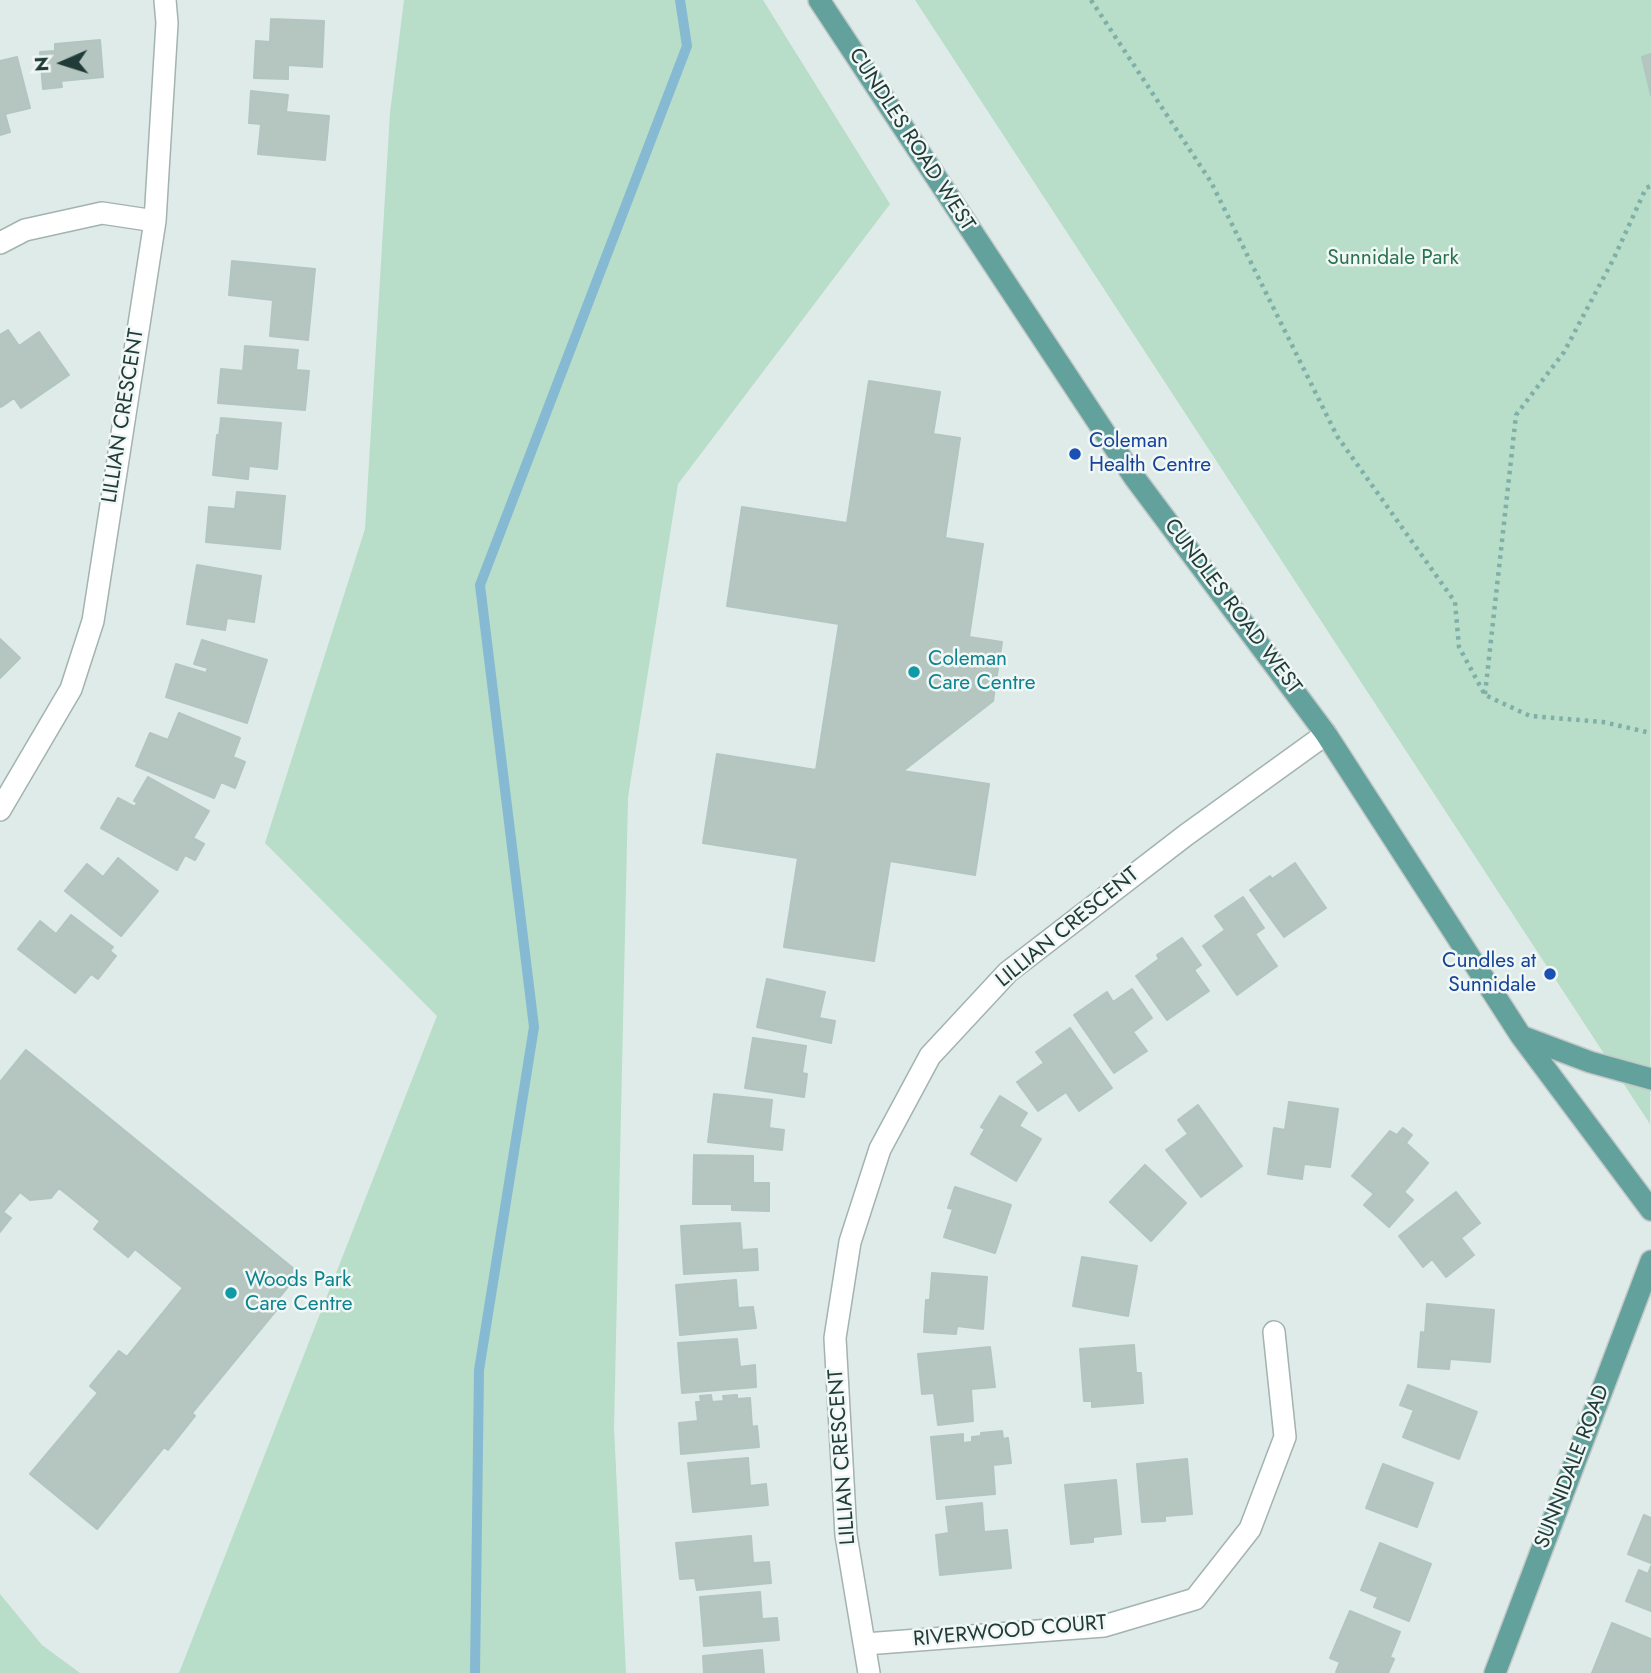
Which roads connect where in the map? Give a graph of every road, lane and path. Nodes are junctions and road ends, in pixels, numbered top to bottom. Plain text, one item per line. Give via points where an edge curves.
1 (165, 0) edge
2 (819, 0) edge
3 (1091, 0) edge
4 (1651, 186) edge
5 (155, 220) junction
6 (0, 243) edge
7 (1485, 695) junction
8 (1651, 733) edge
9 (1326, 734) junction
10 (0, 810) edge
11 (1521, 1036) junction
12 (1651, 1079) edge
13 (1651, 1210) edge
14 (1651, 1261) edge
15 (1274, 1332) dead end
16 (865, 1644) junction
17 (869, 1673) edge
18 (1495, 1673) edge

1 - 5 street, LILLIAN CRESCENT
2 - 9 main road, CUNDLES ROAD WEST via 1134,477
3 - 7 path via 1210,182 1337,436 1455,602 1459,647
4 - 7 path via 1646,188 1564,352 1516,415
5 - 6 street via 102,213 25,230
5 - 10 street, LILLIAN CRESCENT via 93,621 71,689
7 - 8 path via 1531,716 1603,722
9 - 11 main road, CUNDLES ROAD WEST
9 - 16 street, LILLIAN CRESCENT via 1185,835 1008,972 930,1056 880,1149 850,1242 835,1338 846,1535
11 - 12 main road
11 - 13 main road, CUNDLES ROAD WEST
14 - 18 main road, SUNNIDALE ROAD
15 - 16 street, RIVERWOOD COURT via 1285,1437 1250,1529 1195,1599 1104,1626
16 - 17 street, LILLIAN CRESCENT

